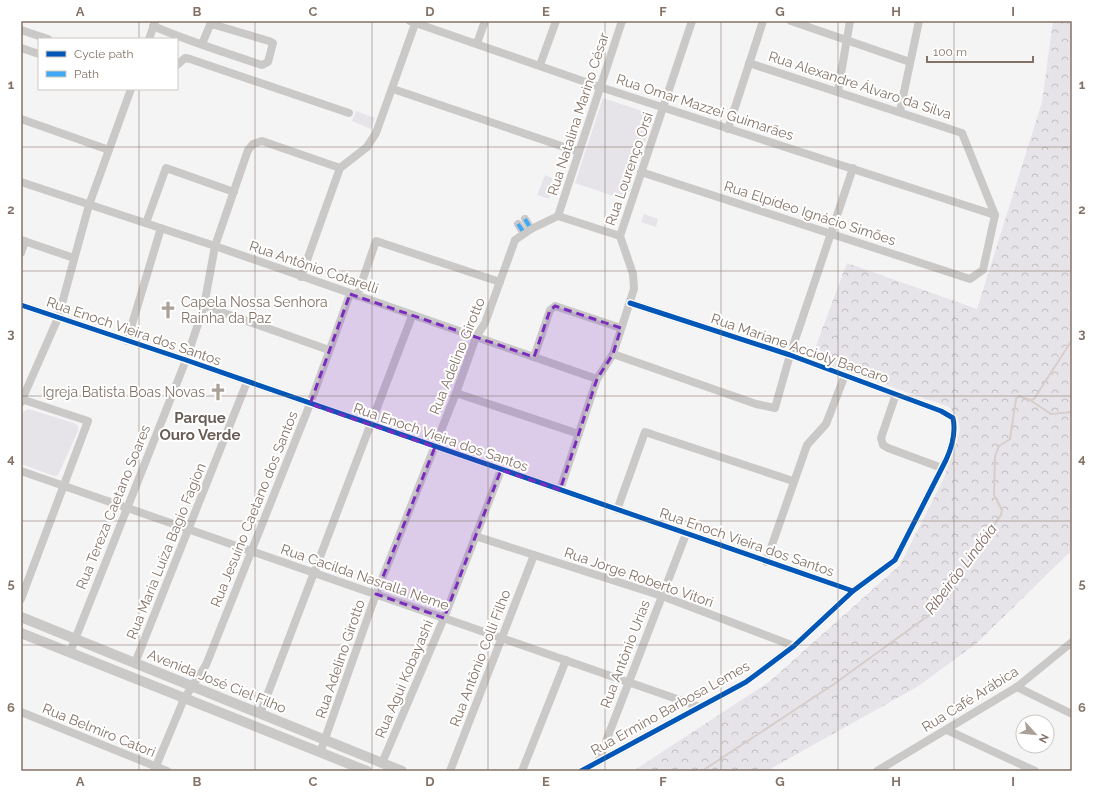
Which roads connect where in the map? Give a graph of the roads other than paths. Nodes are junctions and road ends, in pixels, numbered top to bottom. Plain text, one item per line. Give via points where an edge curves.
1 (485, 21) edge
2 (556, 21) edge
3 (622, 21) edge
4 (692, 21) edge
5 (763, 21) edge
6 (791, 21) edge
7 (850, 21) edge
8 (919, 21) edge
9 (414, 22) edge
10 (154, 24) edge
11 (21, 30) edge
12 (45, 38) edge
13 (149, 38) edge
14 (846, 40) junction
15 (477, 43) junction
16 (202, 44) junction
17 (21, 48) edge
18 (38, 54) edge
19 (910, 62) junction
20 (178, 63) edge
21 (749, 63) junction
22 (540, 65) junction
23 (600, 87) junction
24 (393, 89) junction
25 (131, 90) edge
26 (838, 91) junction
27 (664, 108) junction
28 (900, 111) junction
29 (349, 113) dead end
30 (21, 119) edge
31 (728, 129) junction
32 (109, 150) junction
33 (579, 152) junction
34 (340, 168) junction
35 (853, 168) junction
36 (641, 172) junction
37 (21, 182) edge
38 (234, 192) junction
39 (89, 205) junction
40 (995, 214) junction
41 (558, 216) junction
42 (522, 222) dead end
43 (146, 223) junction
44 (161, 228) junction
45 (527, 231) junction
46 (831, 233) junction
47 (620, 236) junction
48 (23, 241) edge
49 (215, 246) junction
50 (21, 253) edge
51 (74, 258) junction
52 (301, 277) junction
53 (500, 282) junction
54 (353, 295) junction
55 (630, 303) junction
56 (21, 305) edge
57 (204, 306) junction
58 (412, 316) junction
59 (58, 318) junction
60 (621, 328) junction
61 (476, 337) junction
62 (127, 341) junction
63 (329, 350) junction
64 (613, 354) junction
65 (790, 355) junction
66 (534, 357) junction
67 (186, 360) junction
68 (845, 375) junction
69 (597, 379) junction
70 (247, 382) junction
71 (456, 393) junction
72 (896, 394) junction
73 (21, 400) edge
74 (310, 404) junction
75 (371, 425) junction
76 (954, 425) joint
77 (579, 434) junction
78 (435, 447) junction
79 (942, 468) junction
80 (501, 470) junction
81 (21, 471) edge
82 (793, 481) junction
83 (63, 485) junction
84 (560, 490) junction
85 (126, 507) junction
86 (617, 510) junction
87 (189, 529) junction
88 (686, 534) junction
89 (475, 536) junction
90 (252, 551) junction
91 (534, 555) junction
92 (766, 562) junction
93 (314, 573) junction
94 (853, 591) junction
95 (376, 594) junction
96 (662, 596) junction
97 (21, 598) edge
98 (21, 617) edge
99 (444, 618) junction
100 (21, 633) edge
101 (503, 638) junction
102 (75, 639) junction
103 (1072, 642) edge
104 (794, 646) junction
105 (70, 652) junction
106 (566, 660) junction
107 (135, 663) junction
108 (628, 682) junction
109 (193, 686) junction
110 (1017, 687) junction
111 (184, 699) junction
112 (700, 707) junction
113 (21, 712) edge
114 (260, 714) junction
115 (1072, 714) edge
116 (947, 730) junction
117 (324, 741) junction
118 (320, 753) junction
119 (598, 762) junction
120 (382, 763) junction
121 (155, 769) edge
122 (880, 770) edge
123 (167, 771) edge
124 (367, 771) edge
125 (402, 771) edge
126 (450, 771) edge
127 (522, 771) edge
128 (581, 771) edge
129 (1035, 771) edge

1 - 15 street
2 - 22 street
3 - 23 street, Rua Natalina Marino César
4 - 27 street, Rua Lourenço Orsi
5 - 21 street
6 - 14 street
7 - 14 street
8 - 19 street
9 - 15 street, Rua Omar Mazzei Guimarães
9 - 24 street
10 - 13 street
10 - 16 street
11 - 12 street
14 - 19 street
14 - 26 street
15 - 22 street, Rua Omar Mazzei Guimarães
16 - 16 street via 262,65 268,62 274,47 269,41 215,24 207,29
17 - 18 street
19 - 28 street
20 - 29 street via 186,58 190,59
21 - 26 street, Rua Alexandre Álvaro da Silva
21 - 31 street
22 - 23 street, Rua Omar Mazzei Guimarães
23 - 27 street, Rua Omar Mazzei Guimarães
23 - 33 street, Rua Natalina Marino César
24 - 33 street
24 - 34 street via 372,141
25 - 32 street
26 - 28 street, Rua Alexandre Álvaro da Silva
27 - 31 street, Rua Omar Mazzei Guimarães
27 - 36 street, Rua Lourenço Orsi
28 - 40 street, Rua Alexandre Álvaro da Silva via 962,133
30 - 32 street
31 - 35 street, Rua Omar Mazzei Guimarães
32 - 39 street
33 - 41 street, Rua Natalina Marino César
34 - 38 street, Rua Tereza Caetano Soares via 262,141 253,144 248,150
34 - 52 street
35 - 40 street, Rua Omar Mazzei Guimarães
35 - 46 street
36 - 46 street, Rua Elpídeo Ignácio Simões
36 - 47 street, Rua Lourenço Orsi
37 - 39 street, Rua Antônio Cotarelli
38 - 43 street via 166,168
38 - 49 street, Rua Tereza Caetano Soares
39 - 43 street, Rua Antônio Cotarelli
39 - 51 street
40 - 46 street, Rua Elpídeo Ignácio Simões via 983,270 970,279
41 - 45 street, Rua Adelino Girotto
41 - 47 street
42 - 45 street
43 - 44 street, Rua Antônio Cotarelli
44 - 49 street, Rua Antônio Cotarelli
44 - 62 street
45 - 53 street, Rua Adelino Girotto via 515,240
46 - 65 street
47 - 55 street, Rua Lourenço Orsi via 634,280
48 - 50 street
48 - 51 street
49 - 52 street, Rua Antônio Cotarelli
49 - 57 street, Rua Tereza Caetano Soares
51 - 59 street
52 - 54 street, Rua Antônio Cotarelli
53 - 54 street, Rua Jesuíno Caetano dos Santos via 376,241
53 - 61 street, Rua Adelino Girotto via 485,323
54 - 58 street, Rua Antônio Cotarelli
54 - 63 street, Rua Jesuíno Caetano dos Santos
55 - 60 street, Rua Lourenço Orsi
55 - 65 street, Rua Mariane Accioly Baccaro
56 - 59 street, Rua Enoch Vieira dos Santos
57 - 63 street
57 - 67 street, Rua Tereza Caetano Soares
58 - 61 street, Rua Antônio Cotarelli
58 - 75 street
59 - 62 street, Rua Enoch Vieira dos Santos
59 - 73 street
60 - 64 street, Rua Lourenço Orsi
60 - 66 street via 555,306 550,310
61 - 66 street, Rua Antônio Cotarelli
61 - 71 street, Rua Adelino Girotto
62 - 67 street, Rua Enoch Vieira dos Santos
63 - 74 street, Rua Jesuíno Caetano dos Santos
64 - 65 street via 771,408 775,408
64 - 69 street, Rua Lourenço Orsi
65 - 68 street, Rua Mariane Accioly Baccaro
66 - 69 street, Rua Antônio Cotarelli
67 - 70 street, Rua Enoch Vieira dos Santos
67 - 85 street, Rua Tereza Caetano Soares
68 - 72 street, Rua Mariane Accioly Baccaro
68 - 82 street via 826,424 807,445
69 - 77 street, Rua Lourenço Orsi
70 - 74 street, Rua Enoch Vieira dos Santos
70 - 87 street, Rua Maria Luíza Bagio Fagion
71 - 77 street
71 - 78 street, Rua Adelino Girotto
72 - 76 street, Rua Mariane Accioly Baccaro via 949,414
72 - 79 street via 881,438 883,445
73 - 83 street via 88,421
74 - 75 street, Rua Enoch Vieira dos Santos
74 - 90 street, Rua Jesuíno Caetano dos Santos
75 - 78 street, Rua Enoch Vieira dos Santos
75 - 93 street
76 - 79 street, Rua Ermino Barbosa Lemes via 952,443
77 - 84 street, Rua Lourenço Orsi
78 - 80 street, Rua Enoch Vieira dos Santos
78 - 95 street, Rua Adelino Girotto
79 - 94 street, Rua Ermino Barbosa Lemes via 895,560
80 - 84 street, Rua Enoch Vieira dos Santos
80 - 89 street, Rua Agui Kobayashi
81 - 83 street, Rua Cacilda Nasralla Neme
82 - 86 street via 644,432
82 - 92 street
83 - 85 street, Rua Cacilda Nasralla Neme
83 - 97 street
84 - 86 street, Rua Enoch Vieira dos Santos
85 - 87 street, Rua Cacilda Nasralla Neme
85 - 102 street, Rua Tereza Caetano Soares
86 - 88 street, Rua Enoch Vieira dos Santos
87 - 90 street, Rua Cacilda Nasralla Neme
87 - 107 street, Rua Maria Luíza Bagio Fagion
88 - 92 street, Rua Enoch Vieira dos Santos
88 - 96 street, Rua Antônio Urias
89 - 91 street, Rua Jorge Roberto Vitori
89 - 99 street, Rua Agui Kobayashi
90 - 93 street, Rua Cacilda Nasralla Neme
90 - 109 street, Rua Jesuíno Caetano dos Santos via 206,665
91 - 96 street, Rua Jorge Roberto Vitori
91 - 101 street, Rua Antônio Colli Filho
92 - 94 street, Rua Enoch Vieira dos Santos
93 - 95 street, Rua Cacilda Nasralla Neme
93 - 114 street
94 - 104 street, Rua Ermino Barbosa Lemes
95 - 99 street, Rua Cacilda Nasralla Neme
95 - 117 street, Rua Adelino Girotto
96 - 104 street, Rua Jorge Roberto Vitori
96 - 108 street, Rua Antônio Urias
98 - 102 street, Avenida José Ciel Filho
99 - 101 street, Rua Cacilda Nasralla Neme
99 - 120 street, Rua Agui Kobayashi
100 - 105 street, Avenida José Ciel Filho
101 - 106 street, Rua Cacilda Nasralla Neme
101 - 126 street, Rua Antônio Colli Filho
102 - 105 street, Rua Tereza Caetano Soares
102 - 107 street, Avenida José Ciel Filho
103 - 110 street, Rua Café Arábica
104 - 112 street, Rua Ermino Barbosa Lemes via 746,682
105 - 111 street, Avenida José Ciel Filho
106 - 108 street, Rua Cacilda Nasralla Neme
106 - 127 street
107 - 109 street, Avenida José Ciel Filho
108 - 112 street, Rua Cacilda Nasralla Neme
108 - 119 street, Rua Antônio Urias
109 - 111 street, Rua Jesuíno Caetano dos Santos
109 - 114 street, Avenida José Ciel Filho
110 - 115 street
110 - 116 street, Rua Café Arábica
111 - 118 street, Avenida José Ciel Filho
111 - 121 street, Rua Jesuíno Caetano dos Santos
112 - 119 street, Rua Ermino Barbosa Lemes
113 - 121 street, Rua Belmiro Catori
114 - 117 street, Avenida José Ciel Filho
116 - 122 street, Rua Café Arábica
116 - 129 street
117 - 118 street, Rua Adelino Girotto
117 - 120 street, Avenida José Ciel Filho
118 - 124 street, Avenida José Ciel Filho
119 - 128 street, Rua Ermino Barbosa Lemes
120 - 125 street, Avenida José Ciel Filho
121 - 123 street, Rua Belmiro Catori

